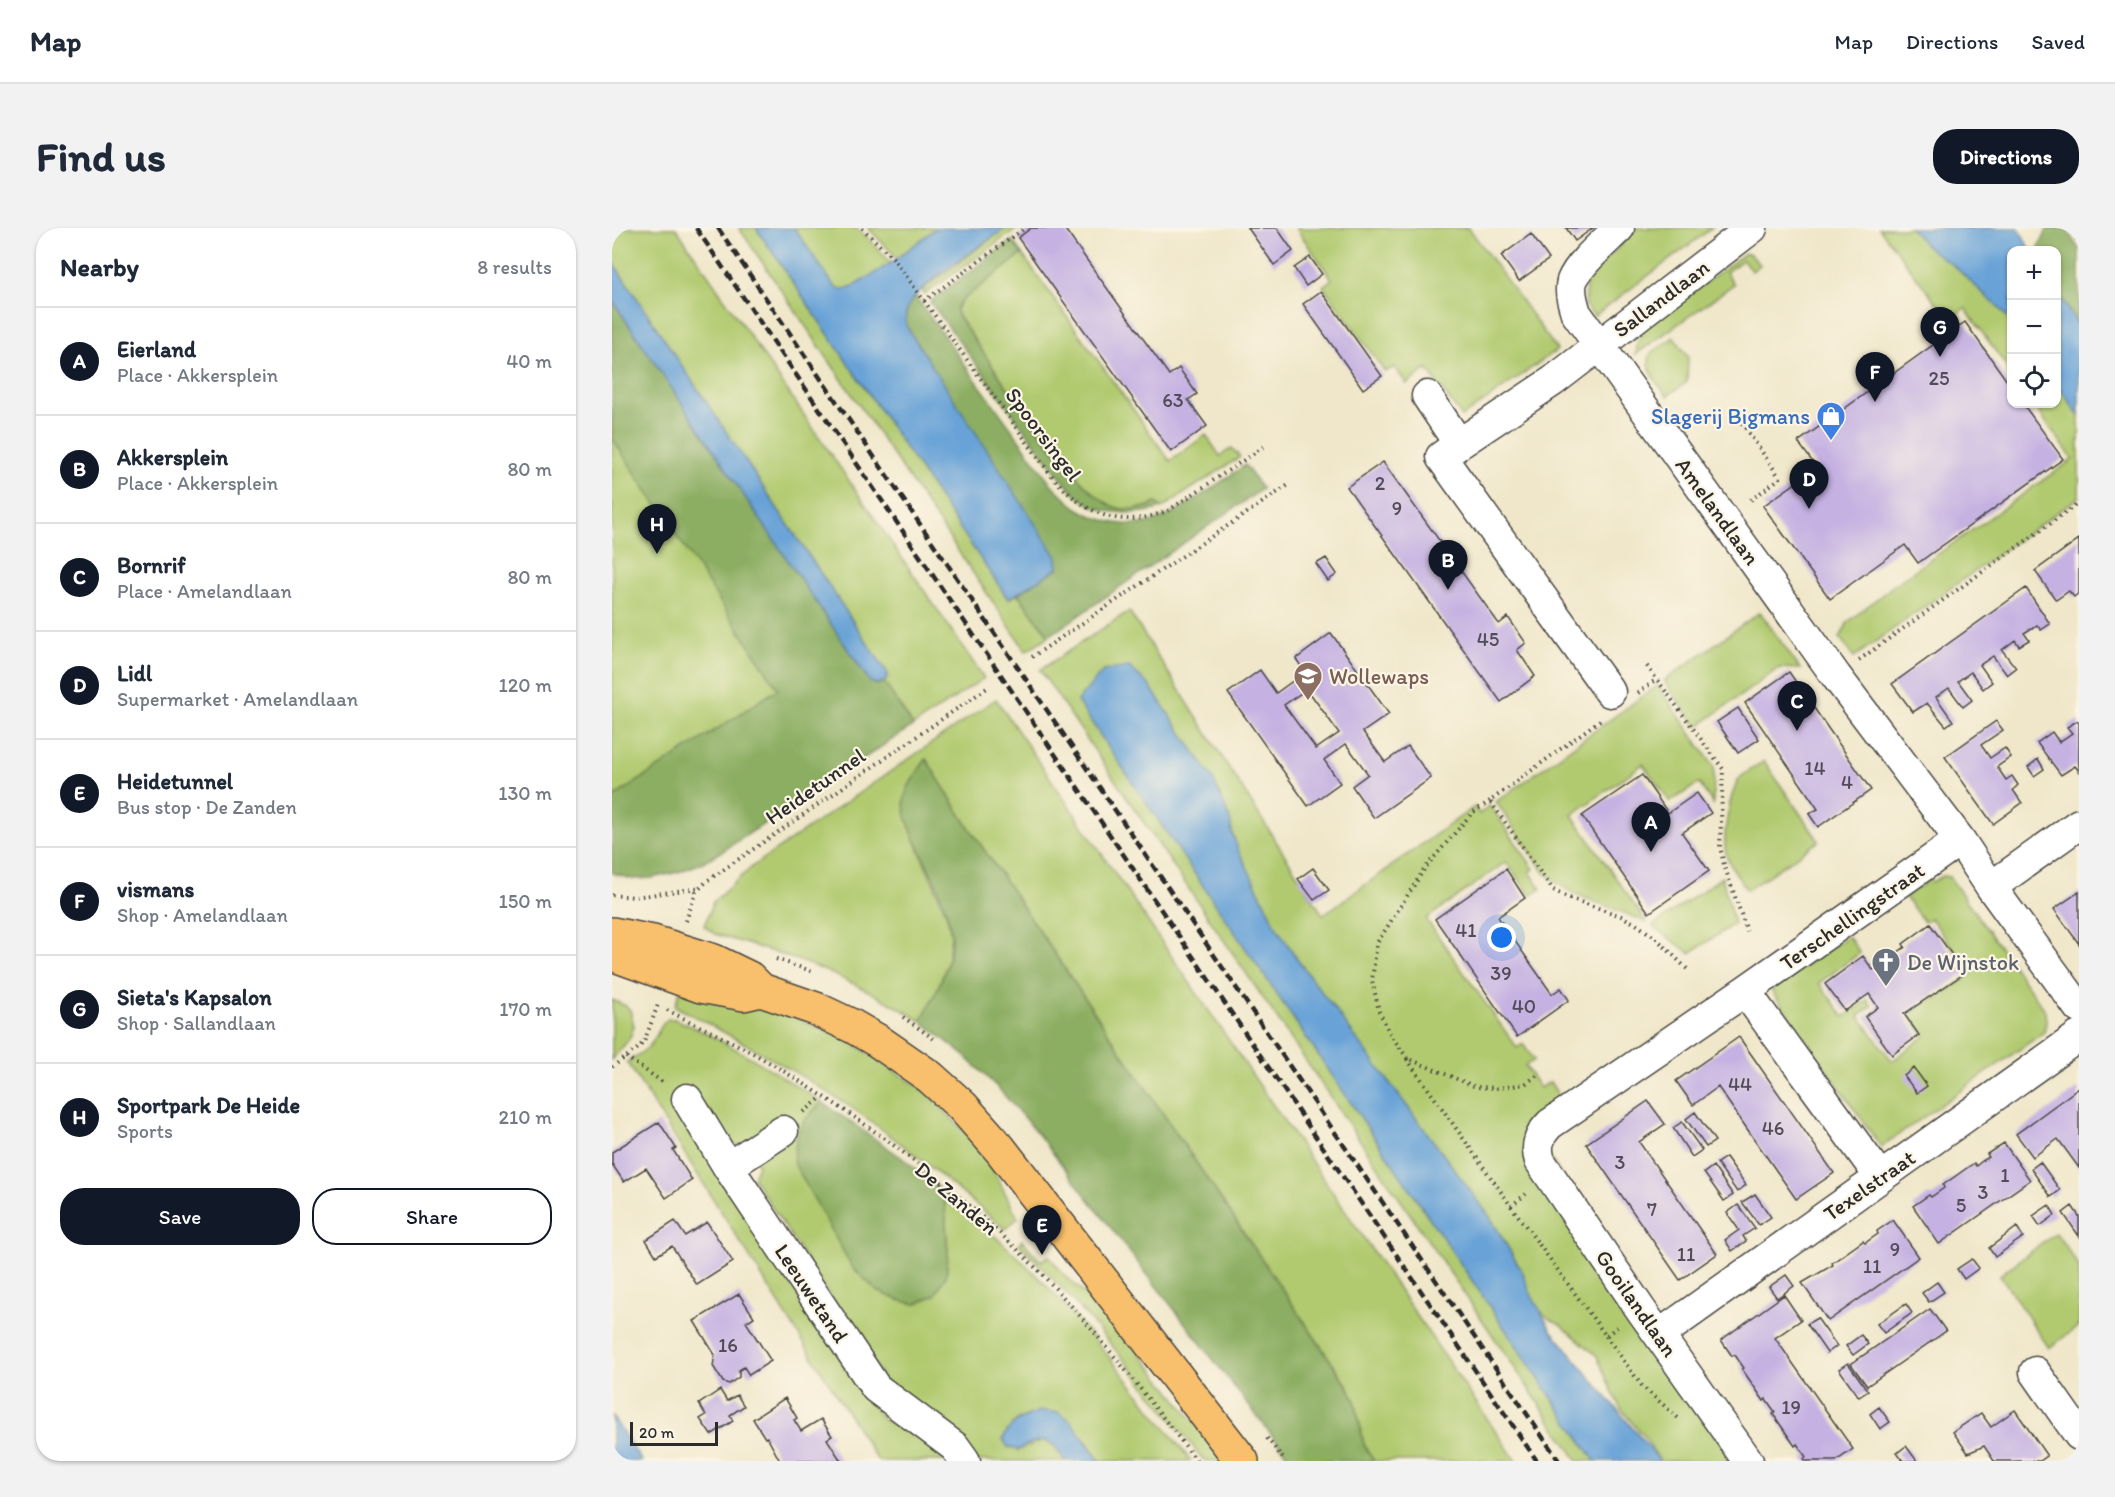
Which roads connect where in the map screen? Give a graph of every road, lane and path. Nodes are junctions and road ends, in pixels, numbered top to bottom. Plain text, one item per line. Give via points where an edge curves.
1 (862, 228) edge
2 (1025, 228) edge
3 (1619, 228) edge
4 (1752, 228) edge
5 (2070, 228) edge
6 (2079, 242) edge
7 (924, 301) junction
8 (1599, 345) junction
9 (1427, 396) dead end
10 (1742, 423) dead end
11 (1459, 444) junction
12 (1265, 447) dead end
13 (1290, 484) dead end
14 (2079, 502) edge
15 (1724, 519) junction
16 (1032, 657) dead end
17 (1647, 666) dead end
18 (1836, 676) junction
19 (1657, 679) junction
20 (987, 688) dead end
21 (1613, 704) junction
22 (1490, 801) junction
23 (2079, 824) edge
24 (1960, 840) junction
25 (1991, 887) junction
26 (699, 888) junction
27 (612, 895) edge
28 (684, 929) dead end
29 (1747, 931) dead end
30 (612, 934) edge
31 (612, 954) edge
32 (1689, 970) dead end
33 (761, 990) junction
34 (1745, 991) junction
35 (658, 1005) dead end
36 (2079, 1008) edge
37 (656, 1013) dead end
38 (2079, 1036) edge
39 (626, 1057) junction
40 (1407, 1058) junction
41 (612, 1067) edge
42 (1538, 1075) dead end
43 (687, 1099) joint
44 (783, 1131) dead end
45 (1539, 1141) joint
46 (729, 1167) junction
47 (1550, 1176) junction
48 (1880, 1177) junction
49 (1511, 1206) junction
50 (1641, 1310) junction
51 (1659, 1335) junction
52 (1606, 1336) junction
53 (2035, 1372) dead end
54 (1685, 1424) dead end
55 (2079, 1435) edge
56 (965, 1461) edge
57 (1197, 1461) edge
58 (1242, 1461) edge
59 (1748, 1461) edge

1 - 7 path, Spoorsingel via 893,258
2 - 7 path
3 - 8 street, Amelandlaan via 1579,268 1572,282 1571,298 1576,313
4 - 8 street, Sallandlaan
5 - 6 path
7 - 12 path, Spoorsingel via 1052,476 1074,499 1105,516 1146,518 1163,512
8 - 11 street, Sallandlaan
8 - 15 street, Amelandlaan
9 - 11 street
10 - 15 path via 1780,478
11 - 21 street via 1442,457
13 - 16 path
14 - 18 path
15 - 18 street, Amelandlaan
17 - 19 path
18 - 24 street, Amelandlaan
19 - 21 path
19 - 29 path via 1723,770 1720,847
20 - 26 path, Heidetunnel
21 - 22 path
22 - 32 path via 1553,890 1636,924
22 - 40 path via 1472,813 1425,868 1377,943 1372,980 1379,1011
23 - 25 street
24 - 25 street, Amelandlaan
24 - 34 street, Terschellingstraat
25 - 36 street, Amelandlaan
26 - 27 path via 641,896
26 - 28 path, Heidetunnel
30 - 33 main road via 714,961 749,978
31 - 33 main road via 701,986 744,994
33 - 58 main road via 816,1009 878,1041 930,1077 962,1106 1000,1149
34 - 45 street, Terschellingstraat via 1550,1124
34 - 48 street
35 - 57 path, De Zanden via 752,1053 812,1090 903,1152 959,1197 1029,1261 1082,1317
37 - 39 path via 644,1042
38 - 48 street, Texelstraat
39 - 41 path
39 - 43 path
40 - 42 path via 1476,1087 1499,1089 1525,1084
40 - 49 path
43 - 46 street, Leeuwetand
44 - 46 street
45 - 47 street, Gooilandlaan via 1540,1161
46 - 56 street, Leeuwetand via 876,1388 956,1447
47 - 49 path
47 - 50 street, Gooilandlaan
48 - 51 street, Texelstraat
49 - 52 path
50 - 51 street, Gooilandlaan
50 - 52 path
51 - 59 street, Gooilandlaan
52 - 54 path via 1642,1386
53 - 55 street

